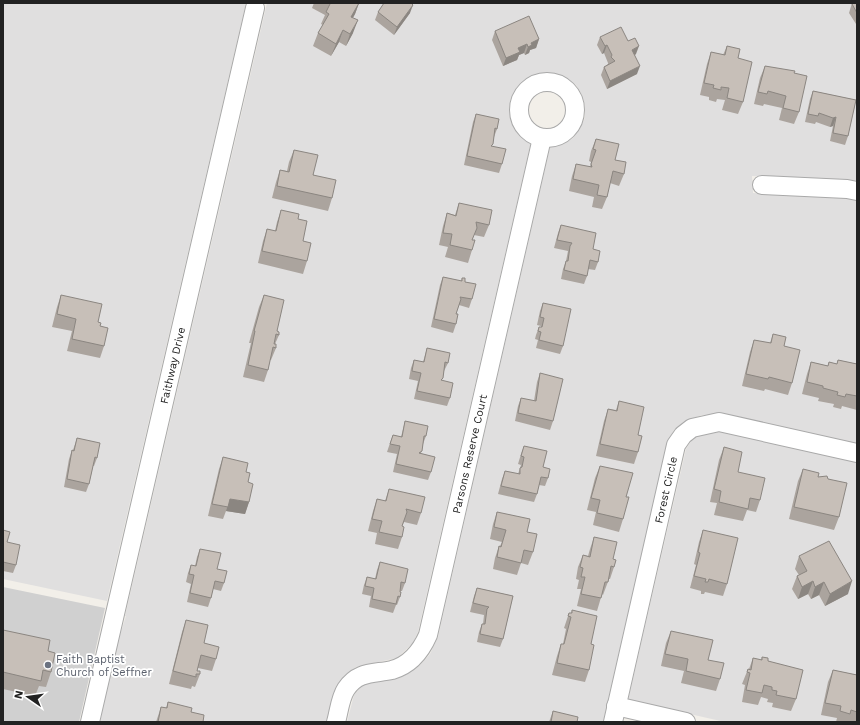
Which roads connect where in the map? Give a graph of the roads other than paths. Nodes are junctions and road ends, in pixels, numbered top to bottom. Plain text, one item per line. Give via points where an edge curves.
1 (256, 8) dead end
2 (542, 138) dead end
3 (762, 185) dead end
4 (857, 191) edge
5 (857, 453) edge
6 (614, 714) edge
7 (90, 722) edge
8 (336, 722) edge
9 (686, 722) edge

1 - 7 street, Faithway Drive
2 - 8 street, Parsons Reserve Court via 428,635 414,658 402,666 360,675 352,682 345,690
3 - 4 street
5 - 6 street, Forest Circle via 719,422 692,428 683,435 676,445
6 - 9 street

